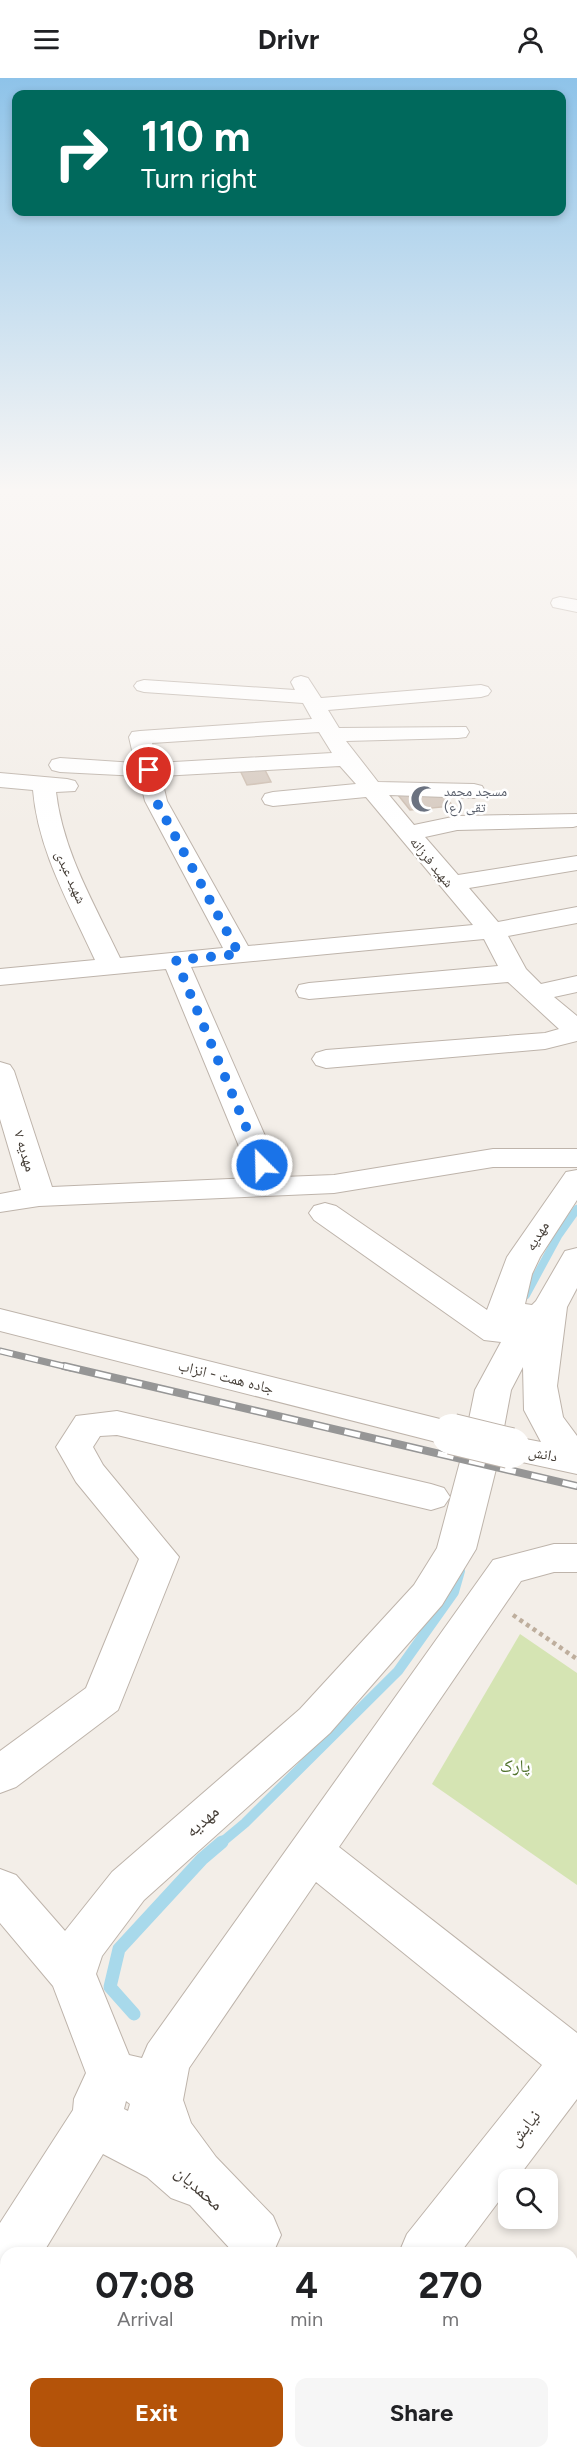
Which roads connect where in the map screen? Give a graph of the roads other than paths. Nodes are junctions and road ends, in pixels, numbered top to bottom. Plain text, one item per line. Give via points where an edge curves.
1 (144, 686) dead end
2 (481, 691) dead end
3 (316, 709) junction
4 (458, 732) dead end
5 (346, 759) junction
6 (60, 765) dead end
7 (0, 780) edge
8 (151, 781) junction
9 (44, 784) junction
10 (372, 790) junction
11 (474, 791) dead end
12 (273, 799) dead end
13 (573, 820) dead end
14 (409, 833) junction
15 (577, 863) edge
16 (451, 884) junction
17 (577, 915) edge
18 (492, 931) junction
19 (239, 954) junction
20 (176, 960) junction
21 (111, 966) junction
22 (514, 972) junction
23 (0, 976) edge
24 (577, 984) edge
25 (309, 992) dead end
26 (535, 993) junction
27 (577, 1032) edge
28 (326, 1059) dead end
29 (0, 1071) edge
30 (577, 1158) edge
31 (577, 1179) edge
32 (271, 1186) junction
33 (39, 1197) junction
34 (0, 1203) edge
35 (325, 1213) dead end
36 (577, 1258) edge
37 (507, 1299) junction
38 (545, 1312) junction
39 (0, 1320) edge
40 (510, 1448) joint
41 (577, 1460) edge
42 (431, 1497) dead end
43 (577, 1558) edge
44 (0, 1775) edge
45 (312, 1852) junction
46 (0, 1889) edge
47 (72, 1974) junction
48 (577, 2062) edge
49 (122, 2109) junction
50 (263, 2244) edge
51 (17, 2247) edge
52 (431, 2247) edge

1 - 3 street
2 - 3 street via 382,698
3 - 4 street
3 - 5 street, شهید فرزانه
3 - 8 street via 140,736
5 - 8 street
5 - 10 street, شهید فرزانه
6 - 8 street
7 - 9 street
8 - 9 street
8 - 19 street via 156,801
9 - 21 street, شهید عبدی via 45,803 59,850
10 - 11 street
10 - 12 street
10 - 14 street, شهید فرزانه
13 - 14 street via 457,823
14 - 16 street, شهید فرزانه
15 - 16 street
16 - 18 street, شهید فرزانه
17 - 18 street
18 - 19 street
18 - 22 street, شهید فرزانه
19 - 20 street
20 - 21 street
20 - 32 street
21 - 23 street
22 - 25 street
22 - 26 street, شهید فرزانه
24 - 26 street
26 - 27 street, شهید فرزانه
27 - 28 street via 545,1041
29 - 33 street, مهدیه ۷
30 - 32 street via 493,1158 334,1184
31 - 37 street, مهدیه via 542,1226
32 - 33 street
33 - 34 street
35 - 37 street, مهدیه via 496,1332
36 - 38 street
37 - 38 street via 507,1308 522,1316
38 - 41 street via 542,1410 550,1427
38 - 47 street, مهدیه via 520,1338 493,1390 480,1460 456,1549 428,1595 315,1721 128,1886 81,1947
39 - 40 street, جاده همت - انزاب, bridge
40 - 41 street, دانش
42 - 44 street via 117,1423 89,1425 74,1447 89,1473 159,1557 103,1698
43 - 45 street via 554,1558 507,1570
45 - 48 street
45 - 49 street via 166,2060
46 - 47 street
47 - 49 street
48 - 52 street, نیایش
49 - 50 street, محمدیان via 165,2159
49 - 51 street

